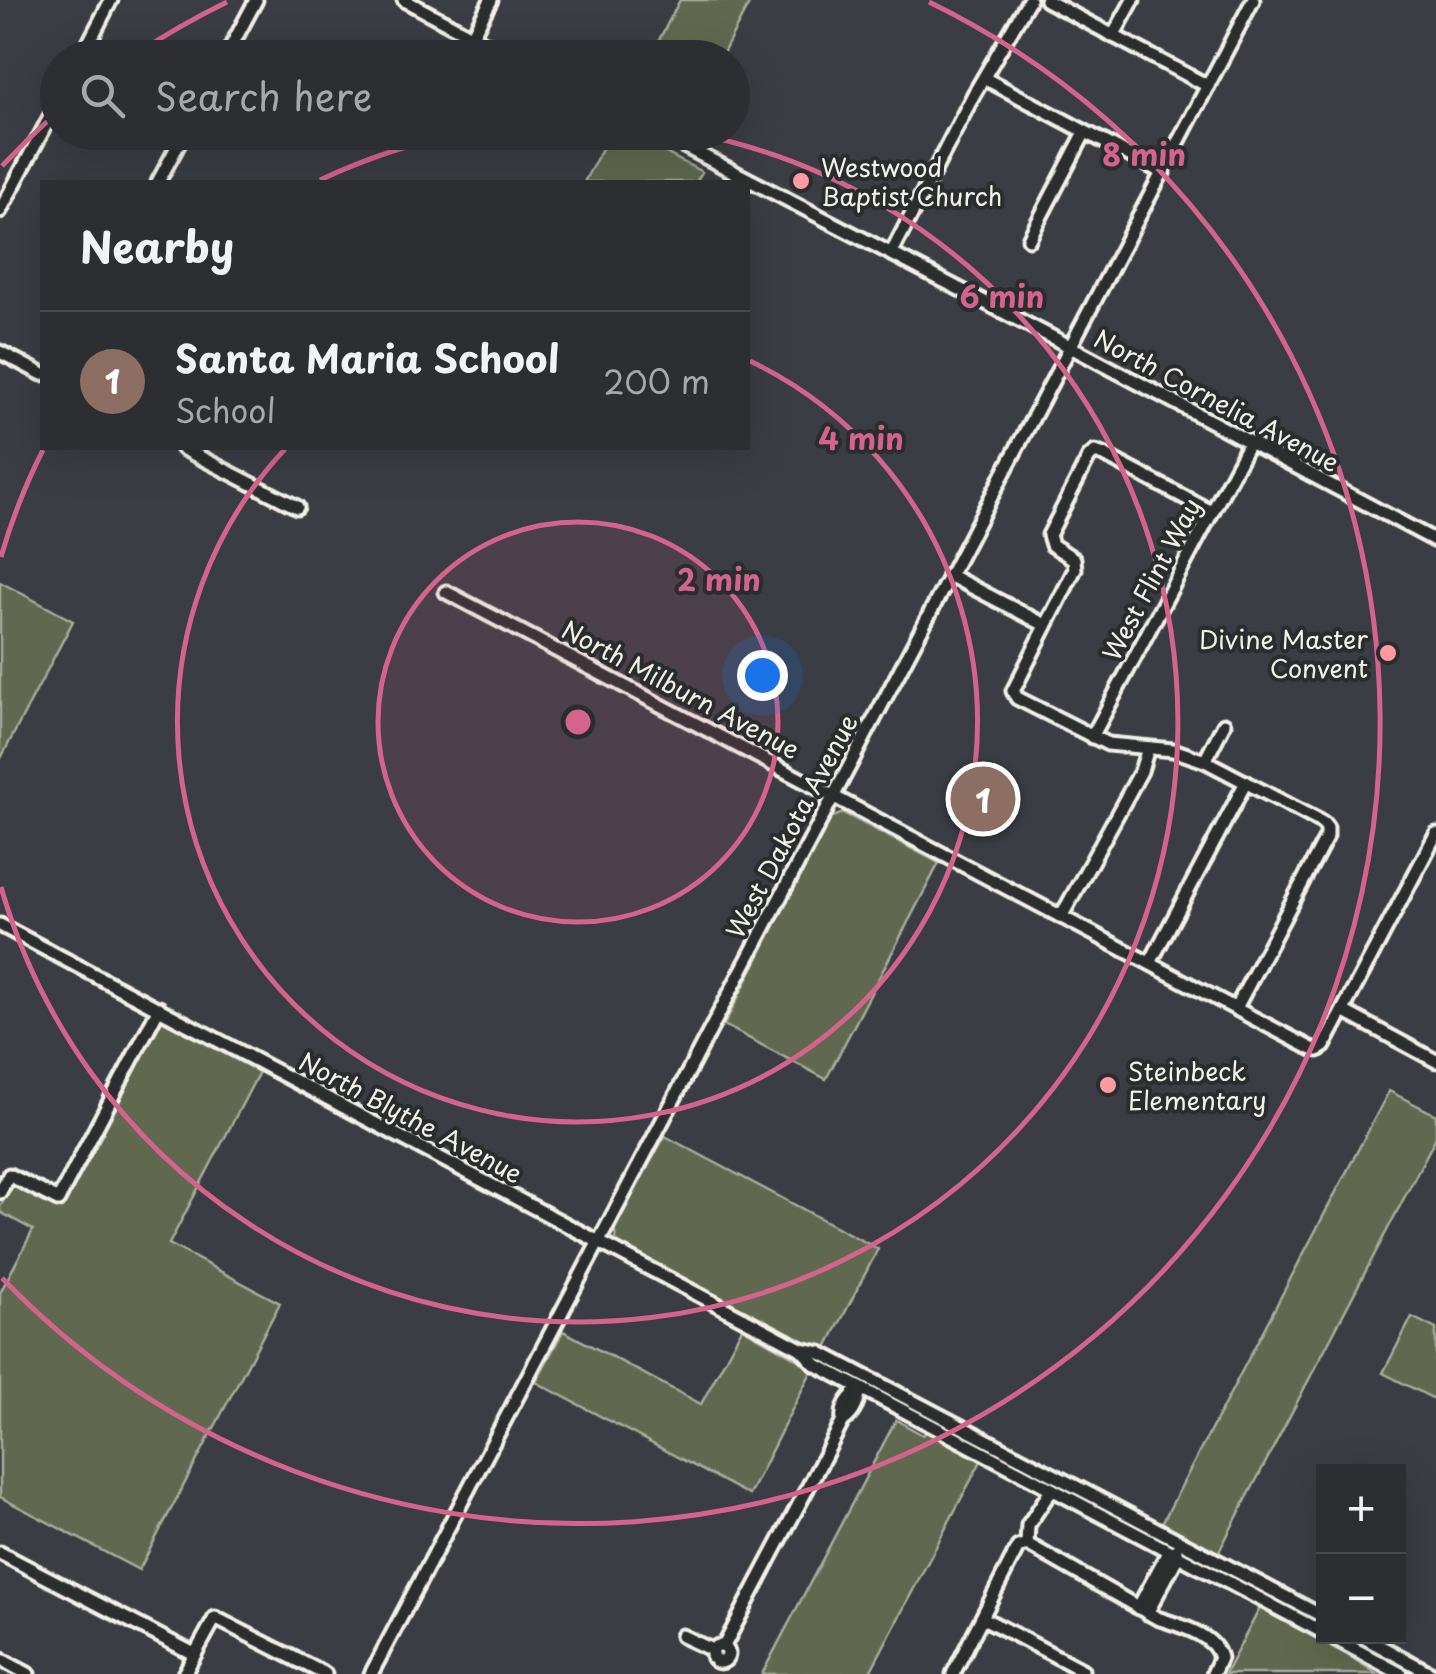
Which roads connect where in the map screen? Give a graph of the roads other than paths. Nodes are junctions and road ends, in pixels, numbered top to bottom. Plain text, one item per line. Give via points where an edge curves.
1 (111, 0) edge
2 (256, 0) edge
3 (404, 0) edge
4 (491, 0) edge
5 (1029, 0) edge
6 (1046, 0) edge
7 (1132, 0) edge
8 (1253, 0) edge
9 (472, 36) junction
10 (1113, 36) junction
11 (90, 40) edge
12 (235, 40) edge
13 (479, 40) edge
14 (984, 78) junction
15 (1208, 86) junction
16 (1085, 132) junction
17 (40, 136) edge
18 (175, 150) edge
19 (692, 150) edge
20 (1163, 173) junction
21 (159, 180) edge
22 (749, 180) edge
23 (750, 180) edge
24 (0, 211) edge
25 (1029, 239) dead end
26 (891, 254) junction
27 (1069, 346) junction
28 (0, 352) edge
29 (40, 373) edge
30 (1249, 443) junction
31 (186, 450) edge
32 (296, 507) dead end
33 (1212, 512) junction
34 (1436, 542) edge
35 (949, 575) junction
36 (446, 592) dead end
37 (1045, 625) junction
38 (1224, 724) dead end
39 (1092, 737) junction
40 (1148, 748) junction
41 (1204, 760) junction
42 (1246, 782) junction
43 (833, 794) junction
44 (1436, 834) edge
45 (1061, 917) junction
46 (0, 924) edge
47 (1150, 962) junction
48 (159, 1008) junction
49 (1236, 1008) junction
50 (1343, 1010) junction
51 (1436, 1044) edge
52 (1432, 1059) edge
53 (0, 1192) edge
54 (599, 1242) junction
55 (802, 1349) junction
56 (860, 1388) junction
57 (934, 1413) junction
58 (1028, 1470) junction
59 (1052, 1489) junction
60 (1027, 1544) junction
61 (0, 1552) edge
62 (1173, 1554) junction
63 (1240, 1574) junction
64 (1143, 1610) junction
65 (1316, 1613) edge
66 (983, 1618) junction
67 (1316, 1630) edge
68 (682, 1636) dead end
69 (1343, 1644) edge
70 (1376, 1644) edge
71 (194, 1654) junction
72 (715, 1658) edge
73 (0, 1660) edge
74 (300, 1661) junction
75 (1082, 1670) dead end
76 (28, 1674) edge
77 (184, 1674) edge
78 (294, 1674) edge
79 (325, 1674) edge
80 (372, 1674) edge
81 (953, 1674) edge
82 (1214, 1674) edge
83 (1400, 1674) edge
84 (1432, 1674) edge

1 - 11 street
2 - 12 street
3 - 9 street
4 - 9 street
5 - 14 street
6 - 10 street
7 - 10 street
8 - 15 street, West Dakota Avenue
9 - 13 street
10 - 15 street
14 - 16 street
14 - 26 street
15 - 20 street, West Dakota Avenue
16 - 20 street
16 - 25 street
17 - 24 street
18 - 21 street
19 - 22 street, North Cornelia Avenue
20 - 27 street, West Dakota Avenue
23 - 26 street, North Cornelia Avenue
26 - 27 street, North Cornelia Avenue
27 - 30 street, North Cornelia Avenue
27 - 35 street, West Dakota Avenue
28 - 29 street
30 - 33 street, West Flint Way
30 - 34 street, North Cornelia Avenue
31 - 32 street
33 - 37 street via 1095,452 1049,535 1052,545 1070,554 1075,569
33 - 39 street, West Flint Way
35 - 37 street
35 - 43 street, West Dakota Avenue
36 - 43 street, North Milburn Avenue
37 - 39 street via 1012,690
38 - 41 street
39 - 40 street
40 - 41 street
40 - 45 street
41 - 42 street
42 - 47 street
42 - 49 street via 1327,828
43 - 45 street, North Milburn Avenue
43 - 54 street, West Dakota Avenue
44 - 50 street
45 - 47 street, North Milburn Avenue
46 - 48 street, North Blythe Avenue
47 - 49 street, North Milburn Avenue
48 - 53 street via 58,1200 9,1175
48 - 54 street, North Blythe Avenue
49 - 50 street, North Milburn Avenue via 1318,1050
50 - 52 street
51 - 52 street
54 - 55 street, North Blythe Avenue
54 - 80 street, West Dakota Avenue
55 - 56 street, North Blythe Avenue via 815,1364
55 - 57 street, North Blythe Avenue
56 - 57 street, North Blythe Avenue via 872,1385
56 - 58 street, North Blythe Avenue
56 - 72 street
57 - 58 street, North Blythe Avenue
58 - 59 street, North Blythe Avenue
58 - 63 street, North Blythe Avenue
59 - 60 street via 1028,1525
59 - 62 street, North Blythe Avenue
60 - 64 street
60 - 66 street via 1018,1548
61 - 71 street
62 - 63 street, North Blythe Avenue via 1182,1550
62 - 64 street
62 - 67 street, North Blythe Avenue
63 - 65 street, North Blythe Avenue
64 - 82 street via 1217,1646
66 - 75 street
66 - 81 street
68 - 72 street
69 - 83 street, North Blythe Avenue
70 - 84 street
71 - 74 street via 216,1618
71 - 77 street
73 - 76 street
74 - 78 street
74 - 79 street

